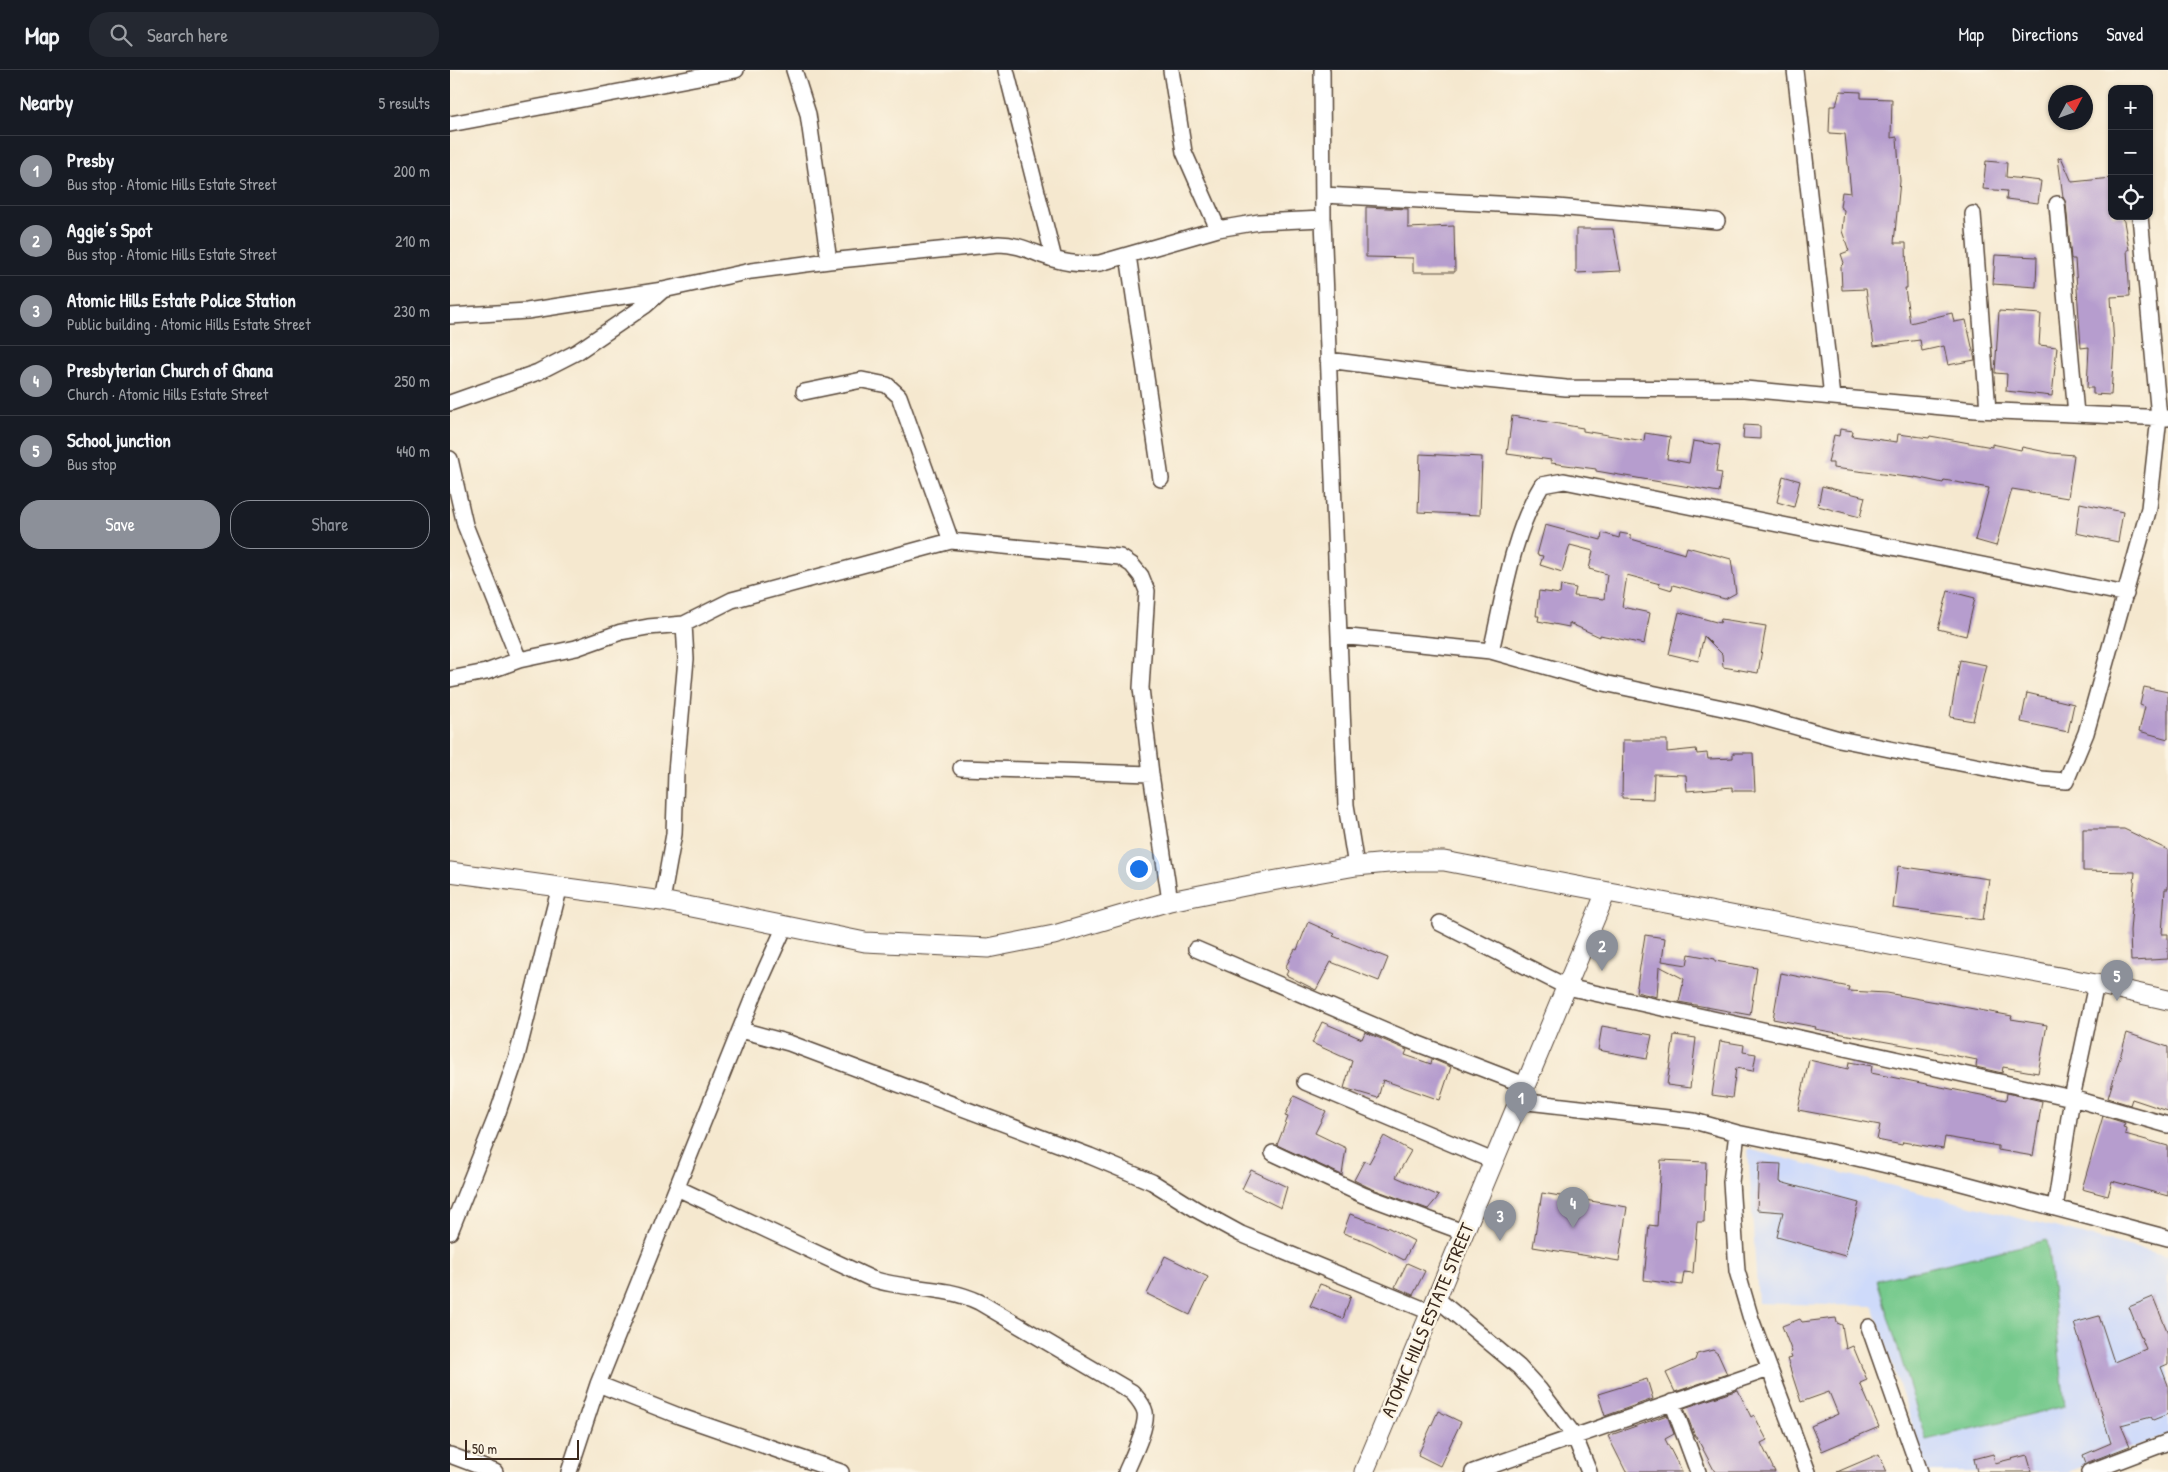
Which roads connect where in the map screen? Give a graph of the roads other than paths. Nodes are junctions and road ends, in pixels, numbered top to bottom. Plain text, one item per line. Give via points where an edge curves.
1 (736, 70) edge
2 (794, 70) edge
3 (1006, 70) edge
4 (1171, 70) edge
5 (1322, 70) edge
6 (1795, 70) edge
7 (450, 124) edge
8 (1323, 195) junction
9 (2056, 204) dead end
10 (1973, 214) dead end
11 (1323, 218) junction
12 (2140, 220) edge
13 (1717, 221) dead end
14 (1218, 229) junction
15 (1128, 255) junction
16 (1054, 259) junction
17 (829, 261) junction
18 (663, 290) junction
19 (450, 316) edge
20 (1328, 360) junction
21 (804, 392) dead end
22 (1832, 397) junction
23 (450, 403) edge
24 (1988, 410) junction
25 (2076, 414) junction
26 (2164, 417) edge
27 (450, 459) edge
28 (1161, 478) dead end
29 (458, 525) edge
30 (951, 540) junction
31 (2126, 594) junction
32 (684, 624) junction
33 (1339, 636) junction
34 (1491, 651) junction
35 (519, 660) junction
36 (450, 679) edge
37 (961, 768) dead end
38 (1151, 774) junction
39 (1356, 866) junction
40 (450, 872) edge
41 (560, 886) junction
42 (1606, 892) junction
43 (662, 901) junction
44 (1170, 901) junction
45 (1440, 923) dead end
46 (785, 926) junction
47 (1196, 949) dead end
48 (2096, 984) junction
49 (1567, 987) junction
50 (2168, 1000) edge
51 (741, 1030) junction
52 (1305, 1082) dead end
53 (1522, 1093) junction
54 (2072, 1098) junction
55 (2168, 1125) edge
56 (1737, 1133) junction
57 (1273, 1153) dead end
58 (1493, 1161) junction
59 (676, 1188) junction
60 (2055, 1208) junction
61 (450, 1232) edge
62 (1463, 1232) junction
63 (2168, 1238) edge
64 (1433, 1305) junction
65 (1869, 1327) dead end
66 (1769, 1369) junction
67 (598, 1384) junction
68 (1672, 1402) junction
69 (1574, 1435) junction
70 (2168, 1442) edge
71 (450, 1455) edge
72 (495, 1472) edge
73 (569, 1472) edge
74 (841, 1472) edge
75 (1126, 1472) edge
76 (1364, 1472) edge
77 (1475, 1472) edge
78 (1589, 1472) edge
79 (1698, 1472) edge
80 (1808, 1472) edge
81 (1920, 1472) edge
82 (2089, 1472) edge

1 - 7 street
2 - 17 street via 808,114
3 - 16 street
4 - 14 street via 1184,152
5 - 8 street
6 - 22 street
8 - 11 street
8 - 13 street via 1557,207
9 - 25 street
10 - 24 street
11 - 14 street via 1259,222
11 - 20 street
12 - 26 street
14 - 15 street
15 - 16 street via 1089,264
15 - 28 street
16 - 17 street via 1013,244 999,244
17 - 18 street via 751,271
18 - 19 street via 526,311
18 - 23 street via 646,305 569,356 538,372
20 - 22 street via 1566,388 1745,390
20 - 33 street
21 - 30 street via 862,380 887,385 899,396
22 - 24 street
24 - 25 street
25 - 26 street
26 - 31 street via 2149,508
27 - 29 street
29 - 35 street
30 - 32 street via 732,600
30 - 38 street via 1120,557 1137,570 1147,591 1141,688
31 - 34 street via 1564,481 1542,485 1531,503 1519,537
31 - 34 street via 2086,733 2066,782 1839,739 1752,714 1604,683
32 - 35 street via 621,632 576,648
32 - 43 street via 686,659 674,834
33 - 34 street
33 - 39 street via 1346,805
35 - 36 street via 486,672
37 - 38 street
38 - 44 street
39 - 42 street via 1410,861 1444,862
39 - 44 street
40 - 41 street
41 - 43 street
41 - 61 street via 517,1056
42 - 48 street
42 - 49 street, ATOMIC HILLS ESTATE STREET
43 - 46 street
44 - 46 street via 1054,935 988,948 865,942
45 - 49 street
46 - 51 street
47 - 53 street
48 - 50 street
48 - 54 street
49 - 53 street, ATOMIC HILLS ESTATE STREET
49 - 54 street
51 - 59 street
51 - 64 street via 788,1043 1090,1156 1152,1182 1241,1234
52 - 58 street
53 - 56 street via 1694,1121
53 - 58 street, ATOMIC HILLS ESTATE STREET
54 - 55 street
54 - 60 street
56 - 60 street via 1844,1154
56 - 66 street via 1731,1182 1737,1271
57 - 62 street via 1363,1195
58 - 62 street, ATOMIC HILLS ESTATE STREET
59 - 67 street
59 - 75 street via 872,1279 891,1285 962,1294 1132,1392 1145,1413
60 - 63 street
62 - 64 street, ATOMIC HILLS ESTATE STREET
64 - 69 street via 1519,1367
64 - 76 street, ATOMIC HILLS ESTATE STREET
65 - 81 street
66 - 68 street
66 - 80 street
67 - 73 street
67 - 74 street
68 - 69 street
68 - 79 street
69 - 77 street
69 - 78 street
70 - 82 street
71 - 72 street

